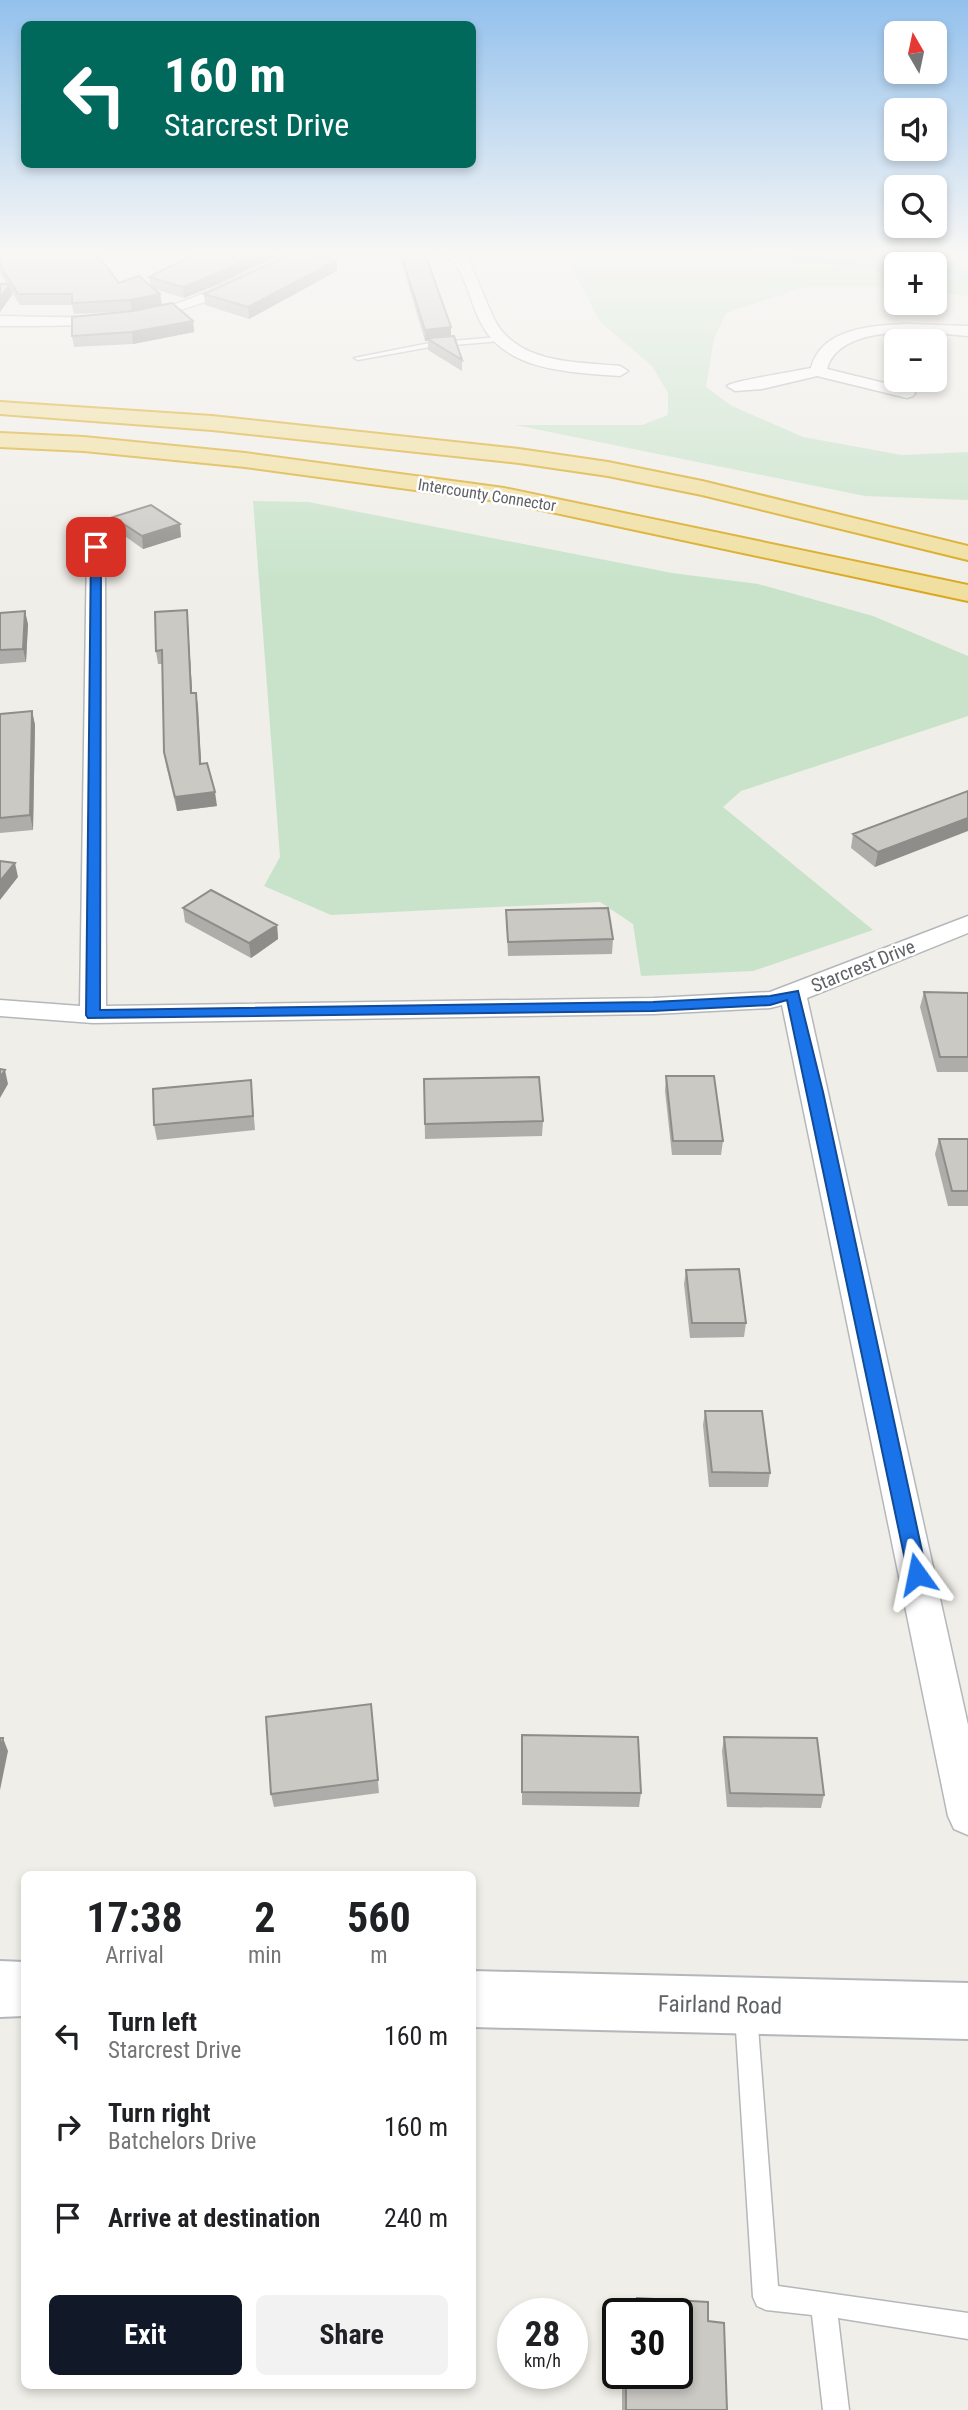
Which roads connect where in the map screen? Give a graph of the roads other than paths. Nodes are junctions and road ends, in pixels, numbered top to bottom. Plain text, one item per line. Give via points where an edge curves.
1 (556, 363) edge
2 (818, 363) edge
3 (621, 371) dead end
4 (818, 371) junction
5 (735, 386) dead end
6 (907, 393) dead end
7 (0, 408) edge
8 (0, 440) edge
9 (702, 488) junction
10 (968, 537) edge
11 (96, 547) dead end
12 (968, 553) edge
13 (968, 593) edge
14 (968, 924) edge
15 (793, 994) junction
16 (0, 1009) edge
17 (93, 1015) junction
18 (968, 1816) edge
19 (0, 1989) edge
20 (21, 1989) edge
21 (476, 1999) edge
22 (746, 2005) junction
23 (968, 2011) edge
24 (823, 2303) junction
25 (968, 2326) edge
26 (836, 2410) edge

1 - 3 street
2 - 4 street
4 - 5 street
4 - 6 street
7 - 9 highway via 212,424 519,456
8 - 13 highway, Intercounty Connector via 245,460 504,495
9 - 10 highway
9 - 12 highway
11 - 17 street
14 - 15 street, Starcrest Drive
15 - 17 street, Starcrest Drive via 770,1000 653,1006
15 - 18 street
16 - 17 street, Starcrest Drive
19 - 20 main road
21 - 22 main road, Fairland Road
22 - 23 main road, Fairland Road
22 - 24 lane via 766,2297
24 - 25 lane
24 - 26 lane

